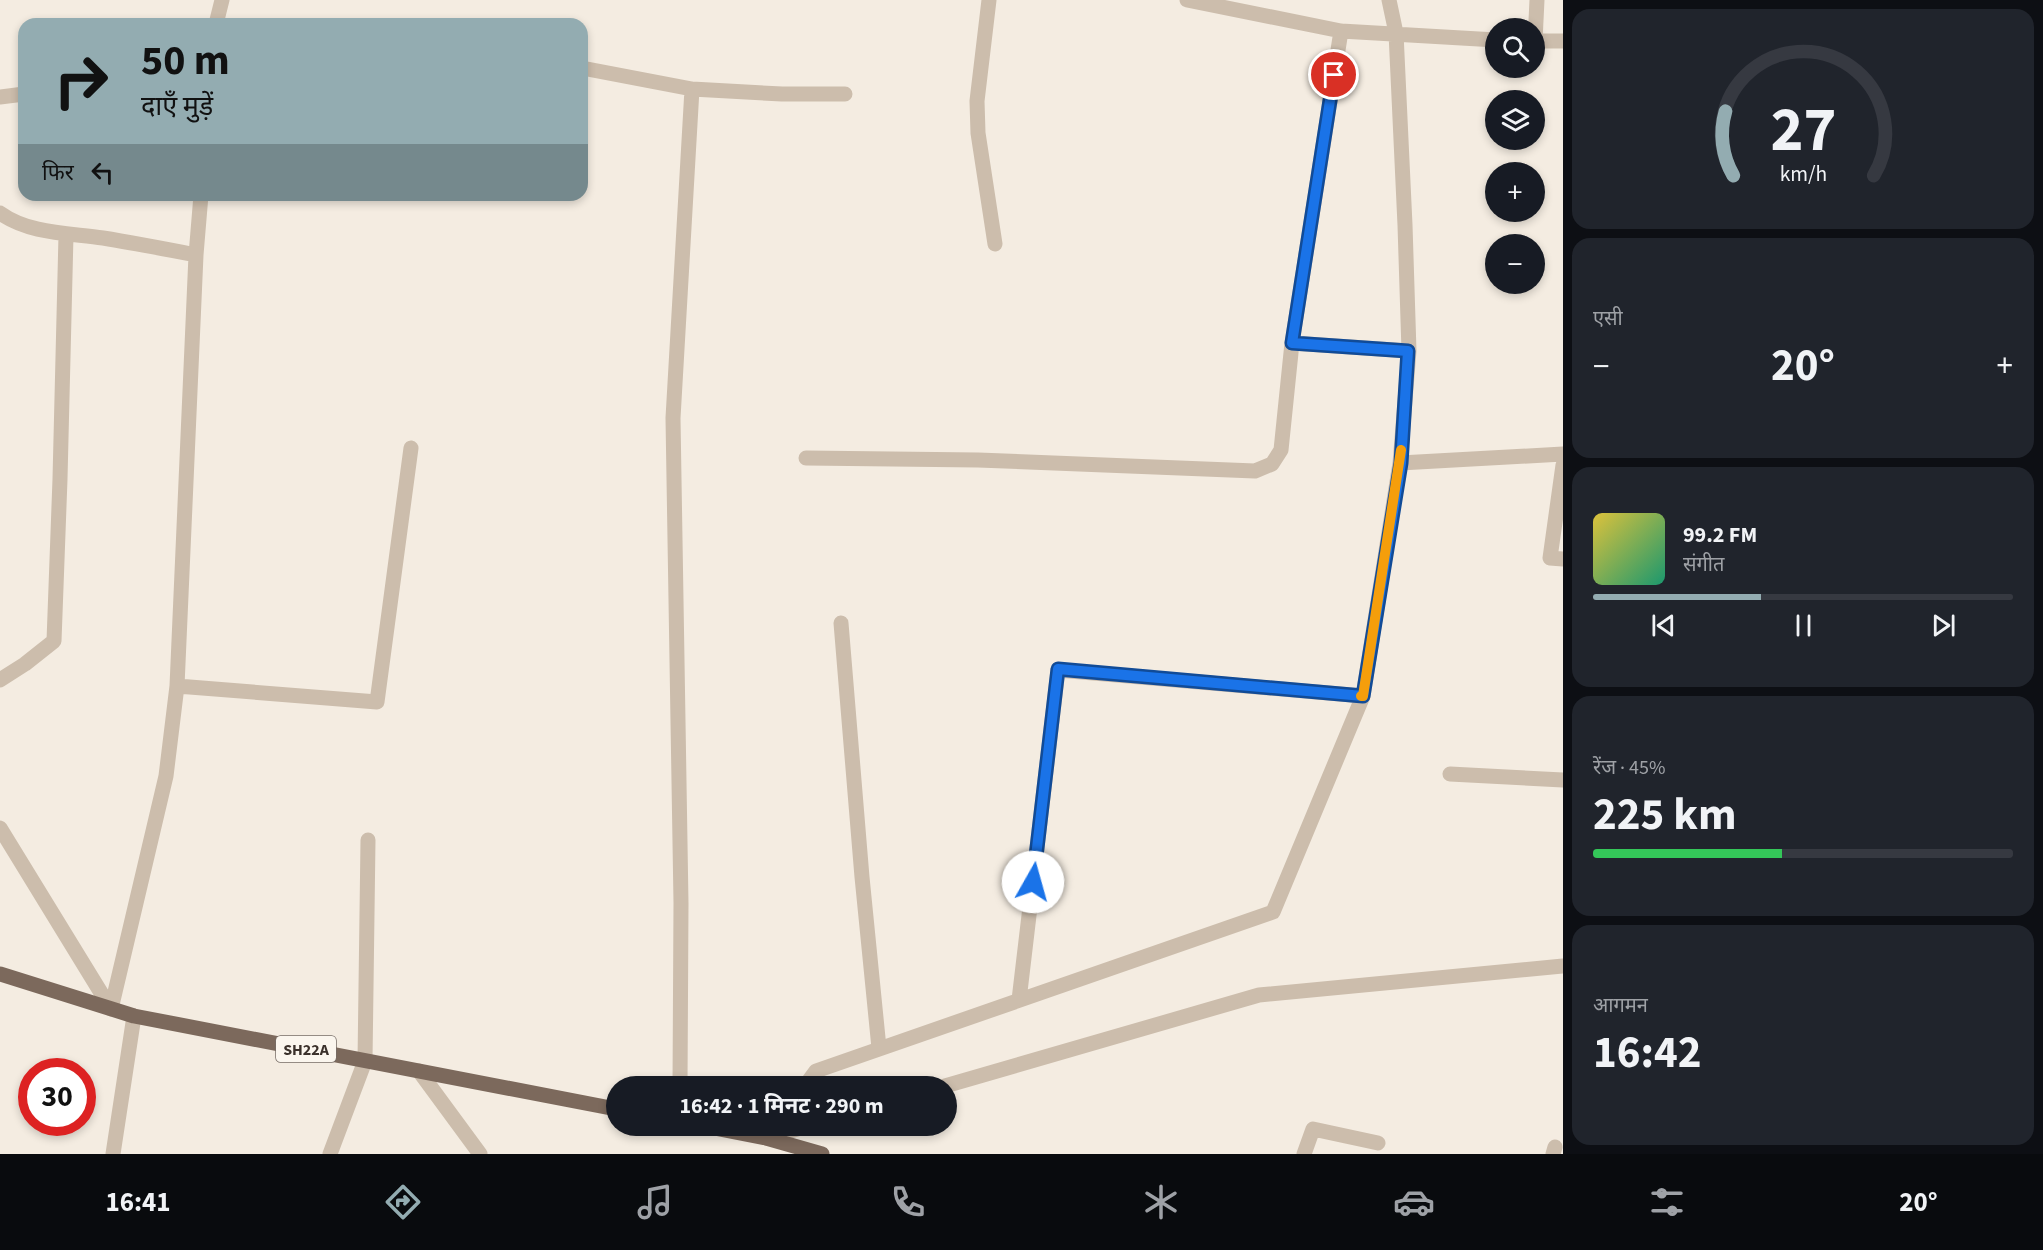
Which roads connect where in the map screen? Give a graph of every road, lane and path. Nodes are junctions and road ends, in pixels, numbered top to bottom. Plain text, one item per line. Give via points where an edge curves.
1 (222, 0) edge
2 (988, 0) edge
3 (1187, 0) edge
4 (1389, 0) edge
5 (1537, 0) edge
6 (218, 18) edge
7 (1536, 18) edge
8 (1341, 31) junction
9 (1396, 33) junction
10 (1485, 39) edge
11 (1545, 41) edge
12 (1563, 41) edge
13 (588, 69) edge
14 (692, 89) junction
15 (845, 94) dead end
16 (18, 95) edge
17 (0, 97) edge
18 (200, 201) edge
19 (0, 213) edge
20 (66, 235) junction
21 (995, 244) dead end
22 (196, 255) junction
23 (1292, 343) junction
24 (1408, 351) junction
25 (411, 448) dead end
26 (1563, 454) edge
27 (806, 458) dead end
28 (1401, 463) junction
29 (1563, 465) edge
30 (1563, 559) edge
31 (841, 624) dead end
32 (0, 680) edge
33 (177, 686) junction
34 (1363, 696) junction
35 (1450, 774) dead end
36 (1563, 780) edge
37 (0, 828) edge
38 (368, 840) dead end
39 (1563, 966) edge
40 (0, 974) edge
41 (1019, 1000) junction
42 (111, 1009) junction
43 (134, 1016) junction
44 (879, 1048) junction
45 (365, 1061) junction
46 (418, 1071) junction
47 (680, 1076) edge
48 (812, 1076) edge
49 (957, 1083) edge
50 (606, 1107) edge
51 (756, 1136) edge
52 (773, 1136) edge
53 (766, 1138) junction
54 (1378, 1143) dead end
55 (783, 1149) edge
56 (113, 1154) edge
57 (330, 1154) edge
58 (480, 1154) edge
59 (822, 1154) edge
60 (1304, 1154) edge

1 - 6 street
2 - 21 street via 977,101 978,133
3 - 8 street
4 - 9 street
5 - 7 street
8 - 9 street
8 - 23 street
9 - 10 street
9 - 24 street
11 - 12 street
13 - 14 street
14 - 15 street
14 - 47 street via 673,417
16 - 17 street
18 - 22 street
19 - 20 street via 13,222
20 - 22 street
20 - 32 street via 54,641
22 - 33 street
23 - 24 street
23 - 27 street via 1281,450 1272,465 1255,471
24 - 28 street
25 - 33 street via 377,702
26 - 28 street
28 - 34 street
29 - 30 street via 1550,558
31 - 44 street
33 - 42 street via 166,776
34 - 41 street via 1273,912
34 - 41 street via 1058,669
35 - 36 street
37 - 42 street
38 - 45 street
39 - 49 street via 1259,995
40 - 42 main road, SH22A
41 - 44 street
42 - 43 main road, SH22A
43 - 45 main road, SH22A
43 - 56 street
44 - 48 street via 816,1071
45 - 46 main road, SH22A
45 - 57 street
46 - 50 main road, SH22A
46 - 58 street
51 - 53 main road
52 - 53 street
53 - 55 main road
54 - 60 street via 1313,1130
55 - 59 main road

